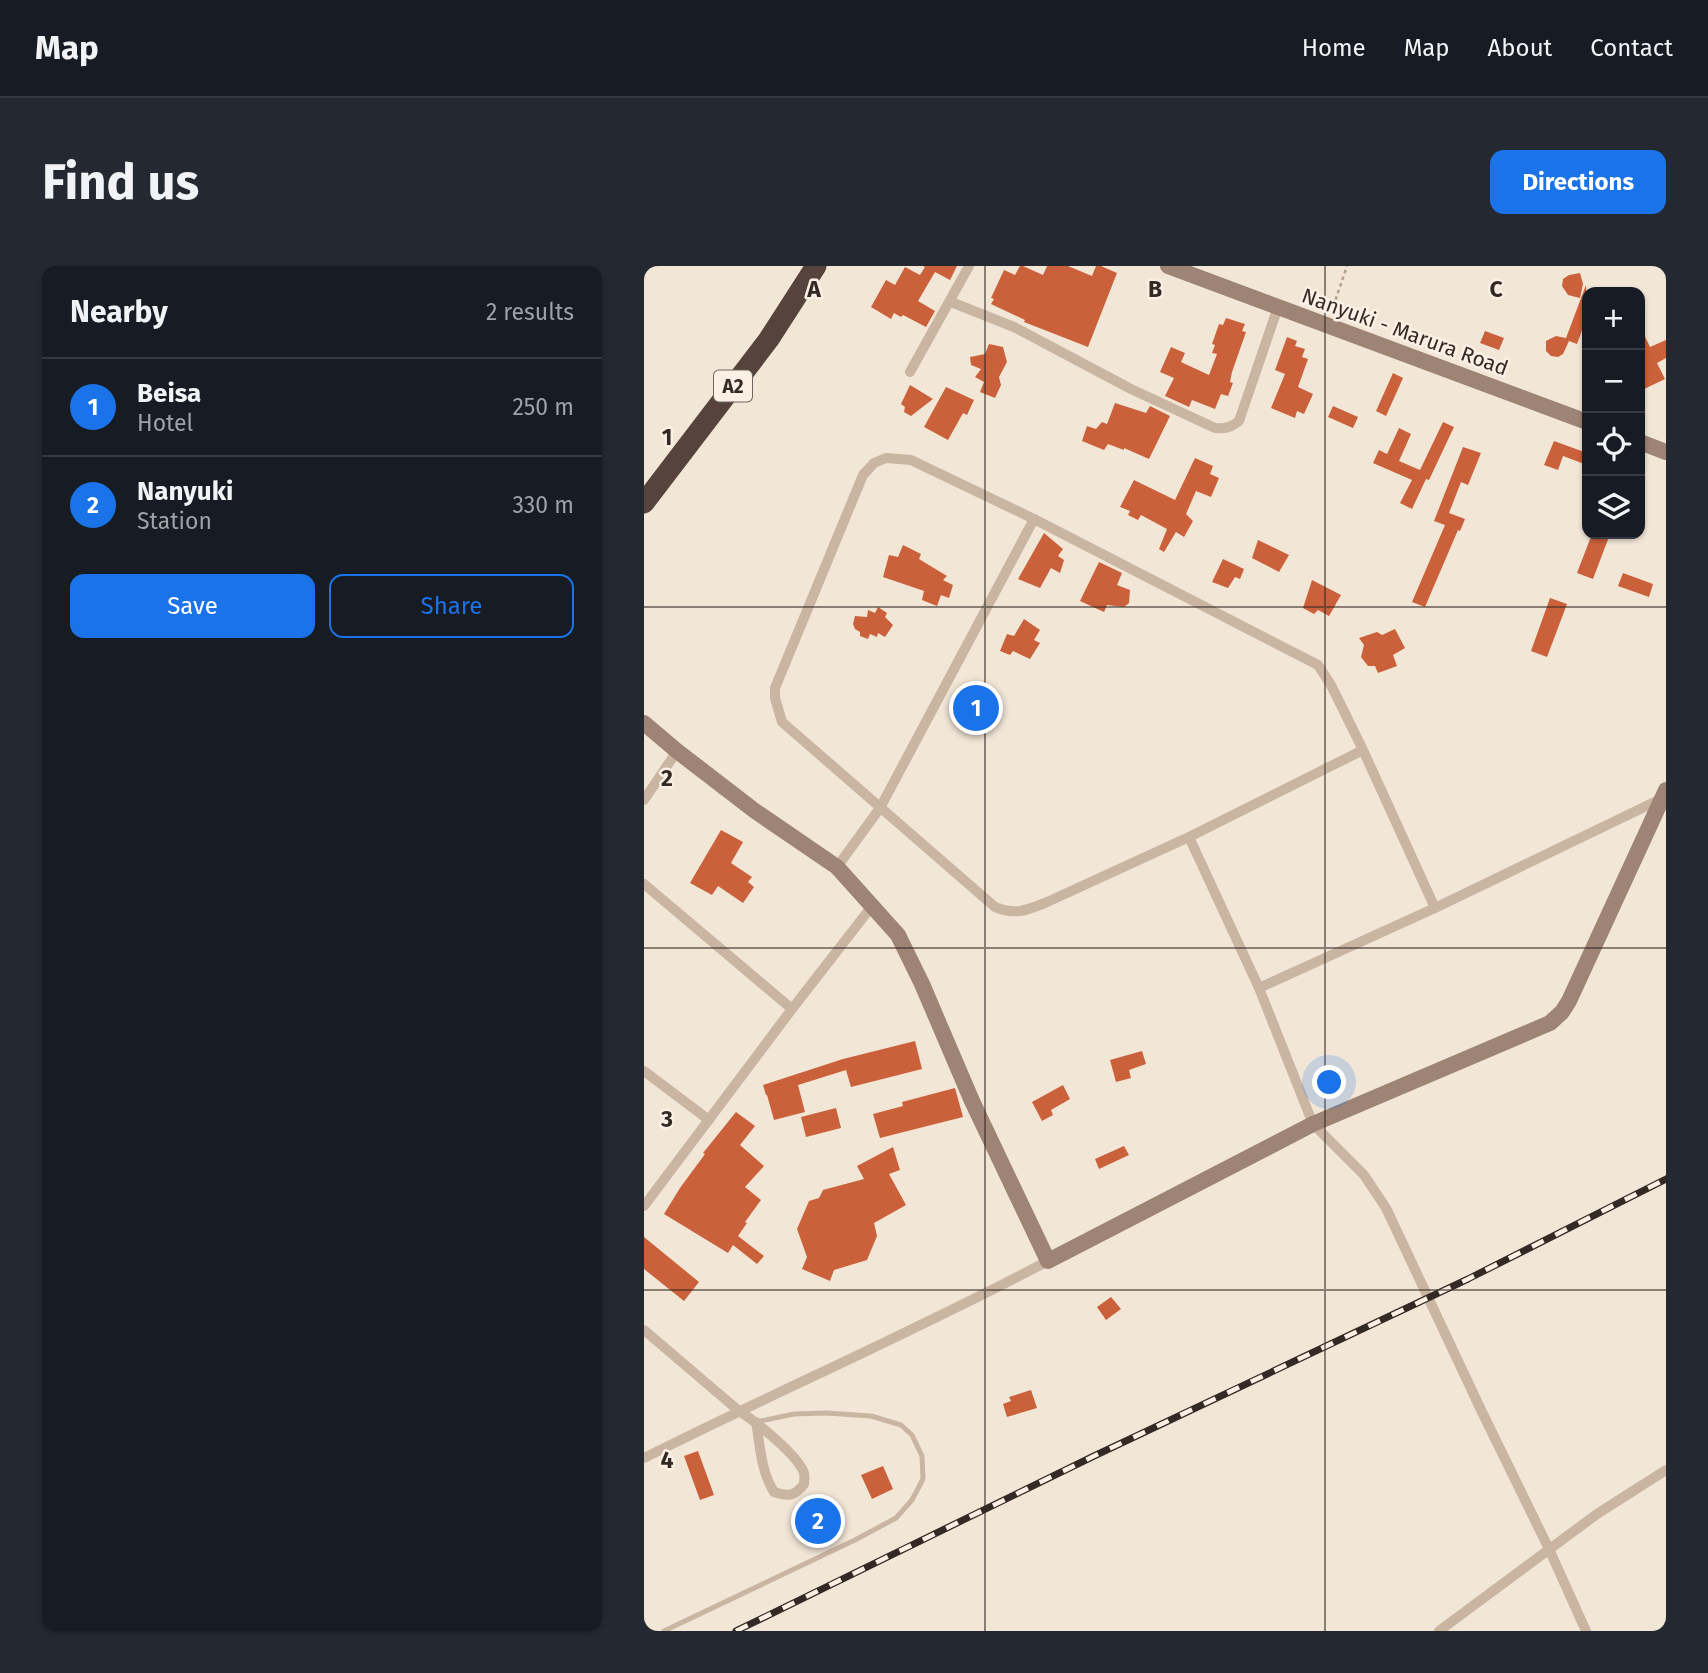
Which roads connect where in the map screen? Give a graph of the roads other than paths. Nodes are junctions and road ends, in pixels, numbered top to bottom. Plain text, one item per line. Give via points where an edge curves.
1 (817, 266) edge
2 (969, 266) edge
3 (1168, 266) edge
4 (951, 302) junction
5 (1278, 307) junction
6 (910, 372) dead end
7 (1582, 420) edge
8 (1645, 444) edge
9 (1666, 452) edge
10 (644, 503) edge
11 (1034, 519) junction
12 (644, 723) edge
13 (1363, 750) junction
14 (677, 751) junction
15 (1664, 794) edge
16 (644, 800) edge
17 (880, 808) junction
18 (1189, 837) junction
19 (837, 867) junction
20 (644, 884) edge
21 (872, 906) junction
22 (1435, 908) junction
23 (1259, 988) junction
24 (792, 1009) junction
25 (644, 1071) edge
26 (709, 1120) junction
27 (1313, 1125) junction
28 (644, 1206) edge
29 (1048, 1261) junction
30 (644, 1331) edge
31 (738, 1411) junction
32 (756, 1422) junction
33 (644, 1458) edge
34 (1666, 1470) edge
35 (1549, 1549) junction
36 (664, 1631) edge
37 (1439, 1631) edge
38 (1586, 1631) edge

1 - 10 highway, A2 via 769,339
2 - 4 street
3 - 5 street, Nanyuki - Marura Road
4 - 5 street via 1014,327 1131,389 1225,429 1239,421
4 - 6 street
5 - 7 street, Nanyuki - Marura Road
8 - 9 street
11 - 13 street via 1318,664
11 - 17 street
11 - 17 street via 911,460 886,458 863,475 779,676 775,698 782,722
12 - 14 street
13 - 18 street
13 - 22 street
14 - 16 street
14 - 19 street
15 - 22 street
15 - 27 street via 1562,1012 1538,1029
17 - 18 street via 995,907 1007,912 1029,910
17 - 19 street
18 - 23 street
19 - 21 street
20 - 24 street
21 - 24 street
21 - 29 street via 898,935
22 - 23 street
23 - 27 street
24 - 26 street
25 - 26 street
26 - 28 street
27 - 29 street
27 - 35 street via 1364,1175 1386,1208
29 - 31 street via 928,1323
30 - 31 street
31 - 32 street
31 - 33 street
32 - 32 street via 804,1473 804,1484 797,1493 774,1492 768,1483
32 - 36 lane via 825,1413 871,1416 901,1425 922,1456 923,1479 896,1518
34 - 35 street
35 - 37 street
35 - 38 street

